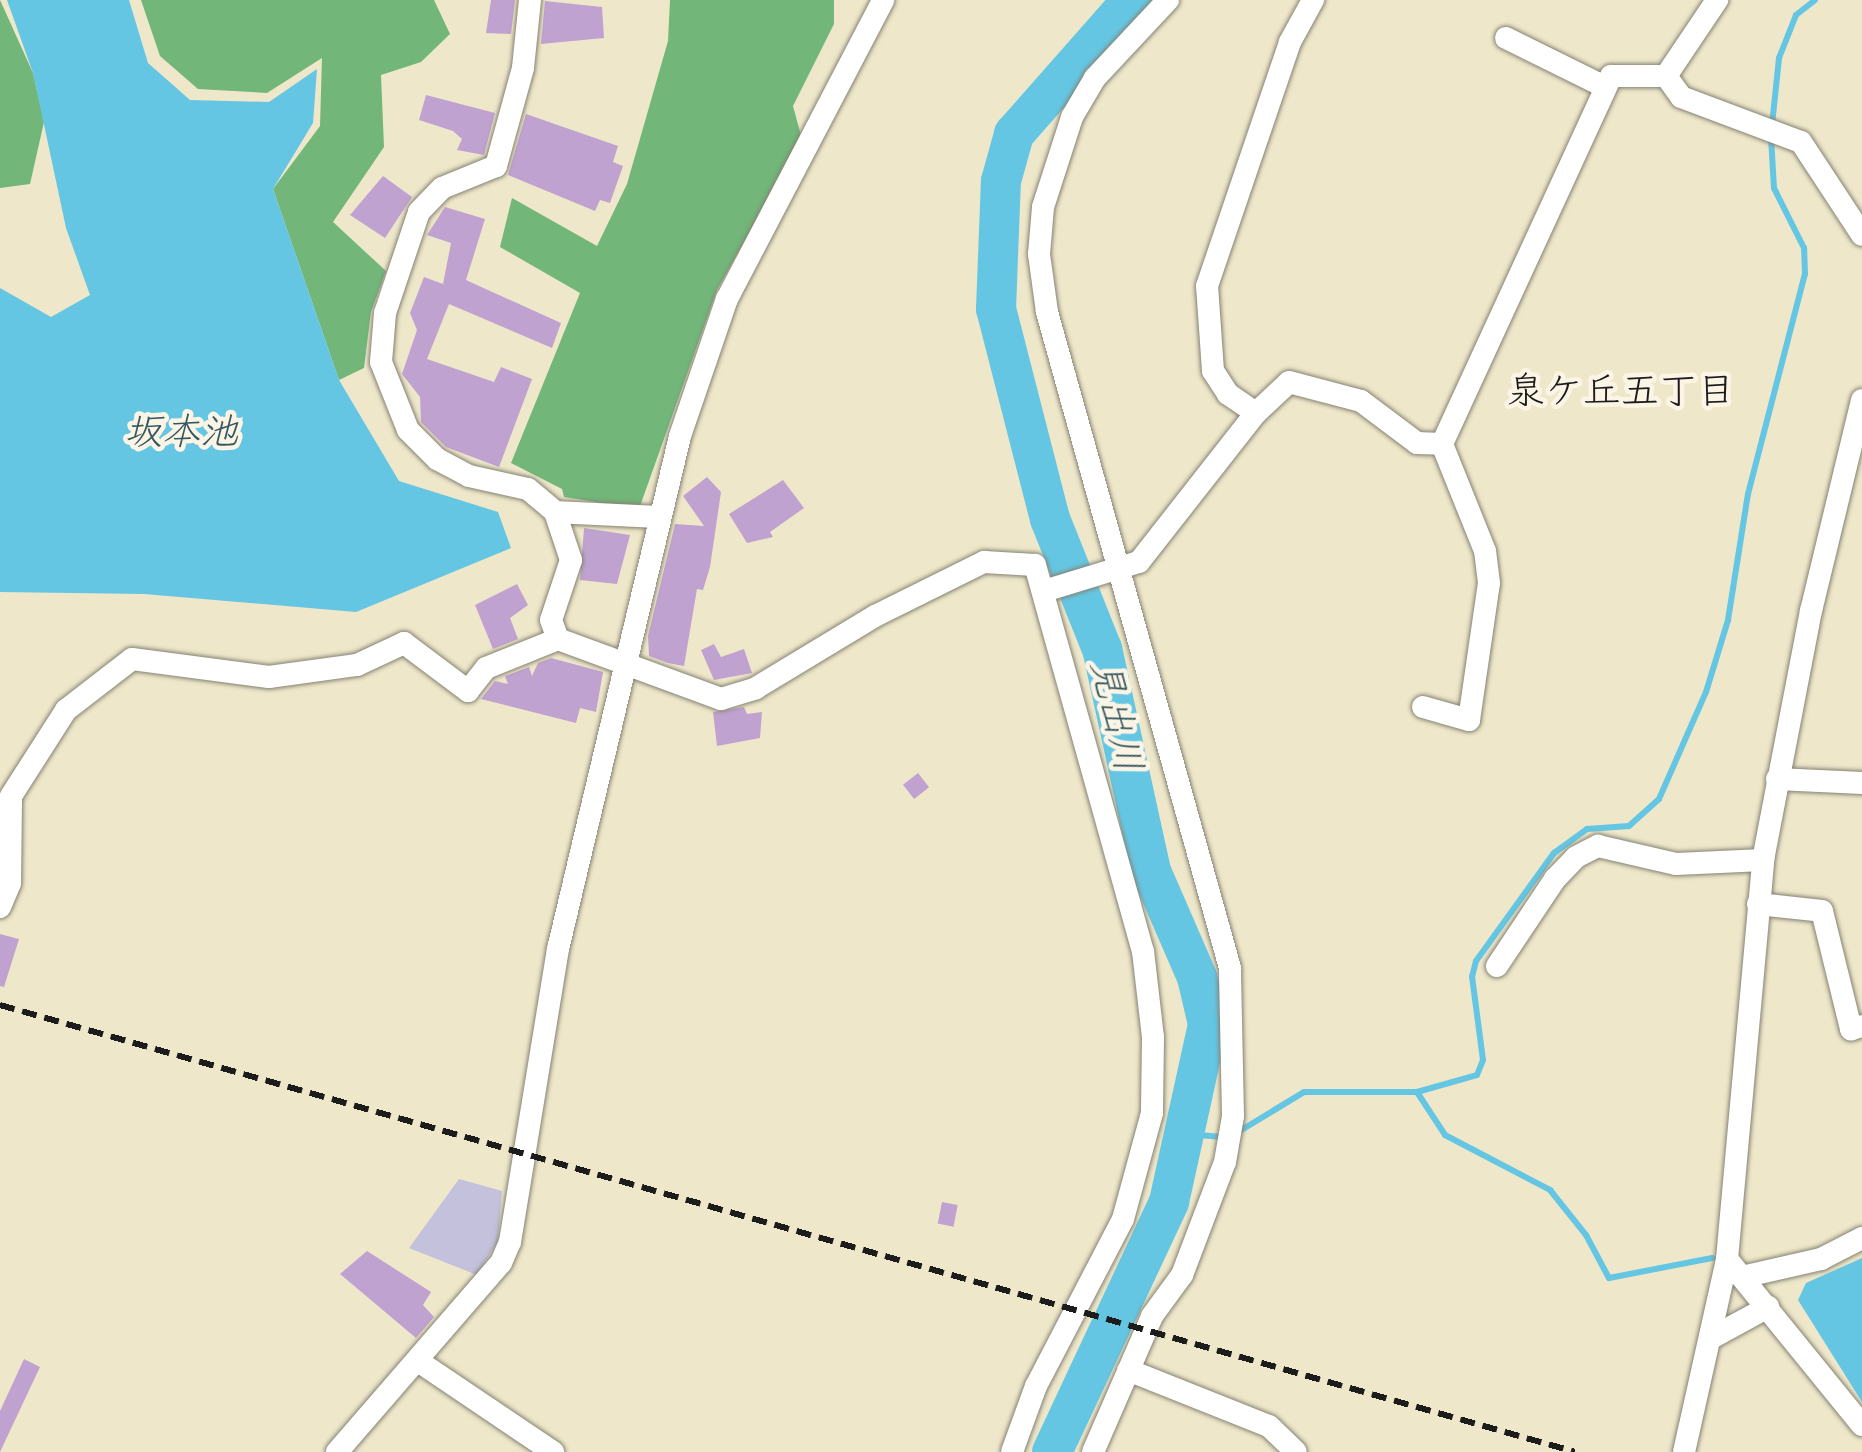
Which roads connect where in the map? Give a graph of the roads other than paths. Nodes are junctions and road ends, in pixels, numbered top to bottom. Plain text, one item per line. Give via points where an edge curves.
1 (530, 0) edge
2 (882, 0) edge
3 (1168, 0) edge
4 (1314, 0) edge
5 (1711, 4) edge
6 (1506, 38) dead end
7 (1666, 76) junction
8 (1606, 88) junction
9 (1862, 235) edge
10 (1862, 400) edge
11 (1256, 413) junction
12 (1442, 444) junction
13 (1856, 454) edge
14 (555, 512) junction
15 (658, 517) junction
16 (1120, 569) junction
17 (1044, 591) junction
18 (558, 638) junction
19 (623, 664) junction
20 (1423, 707) dead end
21 (1777, 780) junction
22 (1862, 782) edge
23 (1763, 860) junction
24 (1758, 904) junction
25 (0, 907) edge
26 (1497, 966) dead end
27 (1862, 1026) edge
28 (1862, 1238) edge
29 (1735, 1268) junction
30 (1768, 1306) junction
31 (1714, 1336) junction
32 (418, 1361) junction
33 (1128, 1370) junction
34 (1862, 1425) edge
35 (337, 1452) edge
36 (553, 1452) edge
37 (1012, 1452) edge
38 (1092, 1452) edge
39 (1296, 1452) edge
40 (1684, 1452) edge

1 - 14 street via 522,68 496,166 442,188 419,212 384,313 381,362 408,430 437,458 469,476 528,489
2 - 15 street via 726,299
3 - 16 street via 1095,78 1072,118 1043,207 1039,254 1047,312
4 - 11 street via 1290,42 1207,286 1213,371 1228,394
5 - 7 street
6 - 8 street
7 - 8 street via 1611,76
7 - 9 street via 1681,98 1801,142
8 - 12 street
10 - 13 street
11 - 12 street via 1289,382 1361,400 1418,443
11 - 16 street via 1140,562
12 - 20 street via 1485,551 1488,583 1469,720
13 - 21 street
14 - 15 street
14 - 18 street via 572,560 551,620
15 - 19 street
16 - 17 street
16 - 33 street via 1230,968 1236,1046 1226,1162 1182,1275 1152,1316
17 - 19 street via 1036,566 984,562 875,616 756,688 721,699
17 - 37 street via 1143,952 1153,1036 1152,1113 1123,1219 1036,1386
18 - 19 street
18 - 25 street via 486,668 468,692 404,643 357,665 270,678 132,659 66,710 12,796 10,883
19 - 32 street via 558,948 510,1242 501,1263
21 - 22 street
21 - 23 street
23 - 24 street
23 - 26 street via 1676,864 1598,846 1555,879
24 - 27 street via 1822,912 1850,1029
24 - 29 street
28 - 29 street via 1821,1259
29 - 30 street
29 - 31 street
30 - 31 street
30 - 34 street
31 - 40 street
32 - 35 street
32 - 36 street
33 - 38 street
33 - 39 street via 1269,1426

